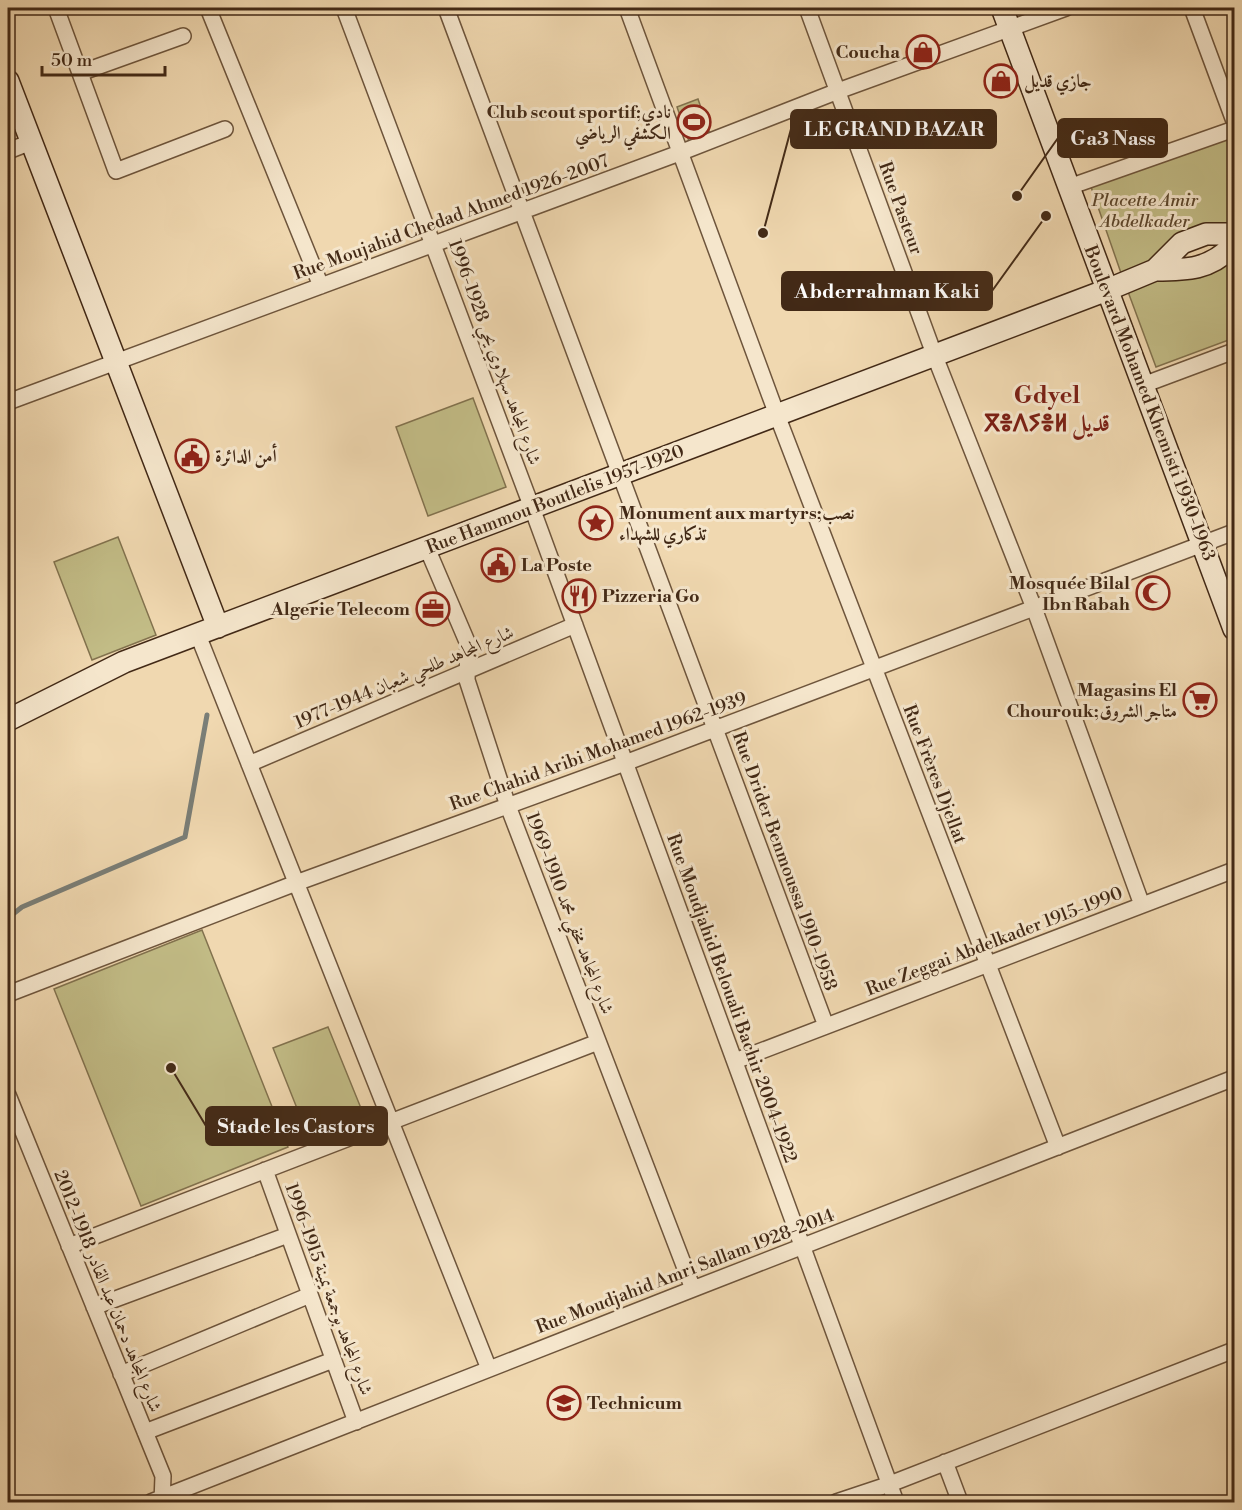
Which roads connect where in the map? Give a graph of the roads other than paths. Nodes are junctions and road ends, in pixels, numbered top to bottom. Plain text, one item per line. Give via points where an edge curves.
1 (56, 8) edge
2 (208, 8) edge
3 (344, 8) edge
4 (447, 8) edge
5 (627, 8) edge
6 (807, 8) edge
7 (1002, 8) edge
8 (1066, 8) edge
9 (1192, 8) edge
10 (1010, 29) junction
11 (183, 36) dead end
12 (80, 73) junction
13 (8, 81) edge
14 (838, 91) junction
15 (1234, 121) edge
16 (225, 129) dead end
17 (1234, 129) edge
18 (31, 142) junction
19 (8, 151) edge
20 (682, 152) junction
21 (1069, 187) junction
22 (523, 211) junction
23 (1234, 234) edge
24 (434, 244) junction
25 (1234, 245) edge
26 (1155, 270) junction
27 (321, 286) junction
28 (1107, 290) junction
29 (1234, 351) edge
30 (934, 354) junction
31 (116, 363) junction
32 (1143, 385) junction
33 (8, 402) edge
34 (777, 415) junction
35 (621, 474) junction
36 (532, 508) junction
37 (1234, 532) edge
38 (1203, 544) junction
39 (427, 548) junction
40 (1034, 608) junction
41 (575, 625) junction
42 (218, 627) junction
43 (1234, 629) edge
44 (198, 634) junction
45 (874, 669) junction
46 (467, 671) junction
47 (8, 720) edge
48 (715, 729) junction
49 (625, 763) junction
50 (249, 764) junction
51 (508, 806) junction
52 (1234, 870) edge
53 (296, 883) junction
54 (1142, 905) junction
55 (987, 964) junction
56 (8, 994) edge
57 (826, 1026) junction
58 (598, 1042) junction
59 (735, 1061) junction
60 (1234, 1078) edge
61 (8, 1095) edge
62 (391, 1122) junction
63 (1058, 1147) junction
64 (265, 1170) junction
65 (288, 1235) junction
66 (69, 1246) junction
67 (802, 1246) junction
68 (693, 1289) junction
69 (310, 1295) junction
70 (94, 1306) junction
71 (1234, 1350) edge
72 (333, 1360) junction
73 (489, 1369) junction
74 (121, 1374) junction
75 (356, 1422) junction
76 (144, 1432) junction
77 (945, 1462) junction
78 (890, 1484) junction
79 (158, 1501) edge
80 (836, 1503) edge
81 (896, 1503) edge
82 (960, 1503) edge

1 - 12 street
2 - 27 street
3 - 24 street, شارع المجاهد سهلاوي يحي 1928-1996
4 - 22 street, Rue Drider Benmoussa 1910-1958
5 - 20 street, Rue Frères Djellat
6 - 14 street, Rue Pasteur
7 - 10 main road, Boulevard Mohamed Khemisti 1930-1963
8 - 10 street, Rue Moujahid Chedad Ahmed 1926-2007
9 - 15 street
10 - 14 street, Rue Moujahid Chedad Ahmed 1926-2007
10 - 21 main road, Boulevard Mohamed Khemisti 1930-1963
11 - 12 street
12 - 16 street via 116,171
13 - 18 main road
14 - 20 street, Rue Moujahid Chedad Ahmed 1926-2007
14 - 30 street, Rue Pasteur
17 - 21 street
18 - 19 street
18 - 31 main road
20 - 22 street, Rue Moujahid Chedad Ahmed 1926-2007
20 - 34 street, Rue Frères Djellat
21 - 28 main road, Boulevard Mohamed Khemisti 1930-1963
22 - 24 street, Rue Moujahid Chedad Ahmed 1926-2007
22 - 35 street, Rue Drider Benmoussa 1910-1958
23 - 26 main road via 1206,234 1182,243
24 - 27 street, Rue Moujahid Chedad Ahmed 1926-2007
24 - 36 street, شارع المجاهد سهلاوي يحي 1928-1996
25 - 26 main road via 1208,265 1188,270
26 - 28 main road, Rue Hammou Boutlelis 1957-1920
27 - 31 street, Rue Moujahid Chedad Ahmed 1926-2007
28 - 30 main road, Rue Hammou Boutlelis 1957-1920
28 - 32 main road, Boulevard Mohamed Khemisti 1930-1963
29 - 32 street
30 - 34 main road, Rue Hammou Boutlelis 1957-1920
30 - 40 street, Rue Pasteur
31 - 33 street, Rue Moujahid Chedad Ahmed 1926-2007
31 - 42 main road
32 - 38 main road, Boulevard Mohamed Khemisti 1930-1963
34 - 35 main road, Rue Hammou Boutlelis 1957-1920
34 - 45 street, Rue Frères Djellat
35 - 36 main road, Rue Hammou Boutlelis 1957-1920
35 - 48 street, Rue Drider Benmoussa 1910-1958
36 - 39 main road, Rue Hammou Boutlelis 1957-1920
36 - 41 street, Rue Moudjahid Belouali Bachir 2004-1922
37 - 38 street, Rue Chahid Aribi Mohamed 1962-1939
38 - 40 street, Rue Chahid Aribi Mohamed 1962-1939
38 - 43 main road, Boulevard Mohamed Khemisti 1930-1963
39 - 42 main road, Rue Hammou Boutlelis 1957-1920
39 - 46 street, شارع المجاهد مخفي محمد 1910-1969 via 468,644
40 - 45 street, Rue Chahid Aribi Mohamed 1962-1939
40 - 54 street, Rue Pasteur
41 - 46 street, شارع المجاهد طلحي شعبان 1944-1977
41 - 49 street, Rue Moudjahid Belouali Bachir 2004-1922
42 - 44 main road, Rue Hammou Boutlelis 1957-1920
44 - 47 main road, Rue Hammou Boutlelis 1957-1920 via 124,662
44 - 50 street
45 - 48 street, Rue Chahid Aribi Mohamed 1962-1939
45 - 55 street, Rue Frères Djellat
46 - 50 street, شارع المجاهد طلحي شعبان 1944-1977
46 - 51 street, شارع المجاهد مخفي محمد 1910-1969
48 - 49 street, Rue Chahid Aribi Mohamed 1962-1939
48 - 57 street, Rue Drider Benmoussa 1910-1958
49 - 51 street, Rue Chahid Aribi Mohamed 1962-1939
49 - 59 street, Rue Moudjahid Belouali Bachir 2004-1922
50 - 53 street
51 - 53 street, Rue Chahid Aribi Mohamed 1962-1939
51 - 58 street, شارع المجاهد مخفي محمد 1910-1969
52 - 54 street, Rue Zeggai Abdelkader 1915-1990
53 - 56 street, Rue Chahid Aribi Mohamed 1962-1939
53 - 62 street
54 - 55 street, Rue Zeggai Abdelkader 1915-1990
55 - 57 street, Rue Zeggai Abdelkader 1915-1990
55 - 63 street, Rue Frères Djellat
57 - 59 street, Rue Zeggai Abdelkader 1915-1990
58 - 62 street
58 - 68 street, شارع المجاهد مخفي محمد 1910-1969
59 - 67 street, Rue Moudjahid Belouali Bachir 2004-1922
60 - 63 street, Rue Moudjahid Amri Sallam 1928-2014
61 - 66 street, شارع المجاهد دحمان عبد القادر 1918-2012
62 - 64 street
62 - 73 street
63 - 67 street, Rue Moudjahid Amri Sallam 1928-2014
64 - 65 street, شارع المجاهد بوجمعة يمينة 1915-1996
64 - 66 street
65 - 69 street, شارع المجاهد بوجمعة يمينة 1915-1996
65 - 70 street
66 - 70 street, شارع المجاهد دحمان عبد القادر 1918-2012
67 - 68 street, Rue Moudjahid Amri Sallam 1928-2014
67 - 78 street, Rue Moudjahid Belouali Bachir 2004-1922
68 - 73 street, Rue Moudjahid Amri Sallam 1928-2014
69 - 72 street, شارع المجاهد بوجمعة يمينة 1915-1996
69 - 74 street
70 - 74 street, شارع المجاهد دحمان عبد القادر 1918-2012
71 - 77 street
72 - 75 street, شارع المجاهد بوجمعة يمينة 1915-1996
72 - 76 street
73 - 75 street, Rue Moudjahid Amri Sallam 1928-2014
74 - 76 street, شارع المجاهد دحمان عبد القادر 1918-2012
75 - 79 street, Rue Moudjahid Amri Sallam 1928-2014
76 - 79 street, شارع المجاهد دحمان عبد القادر 1918-2012 via 163,1476
77 - 78 street
77 - 82 street
78 - 80 street
78 - 81 street, Rue Moudjahid Belouali Bachir 2004-1922

